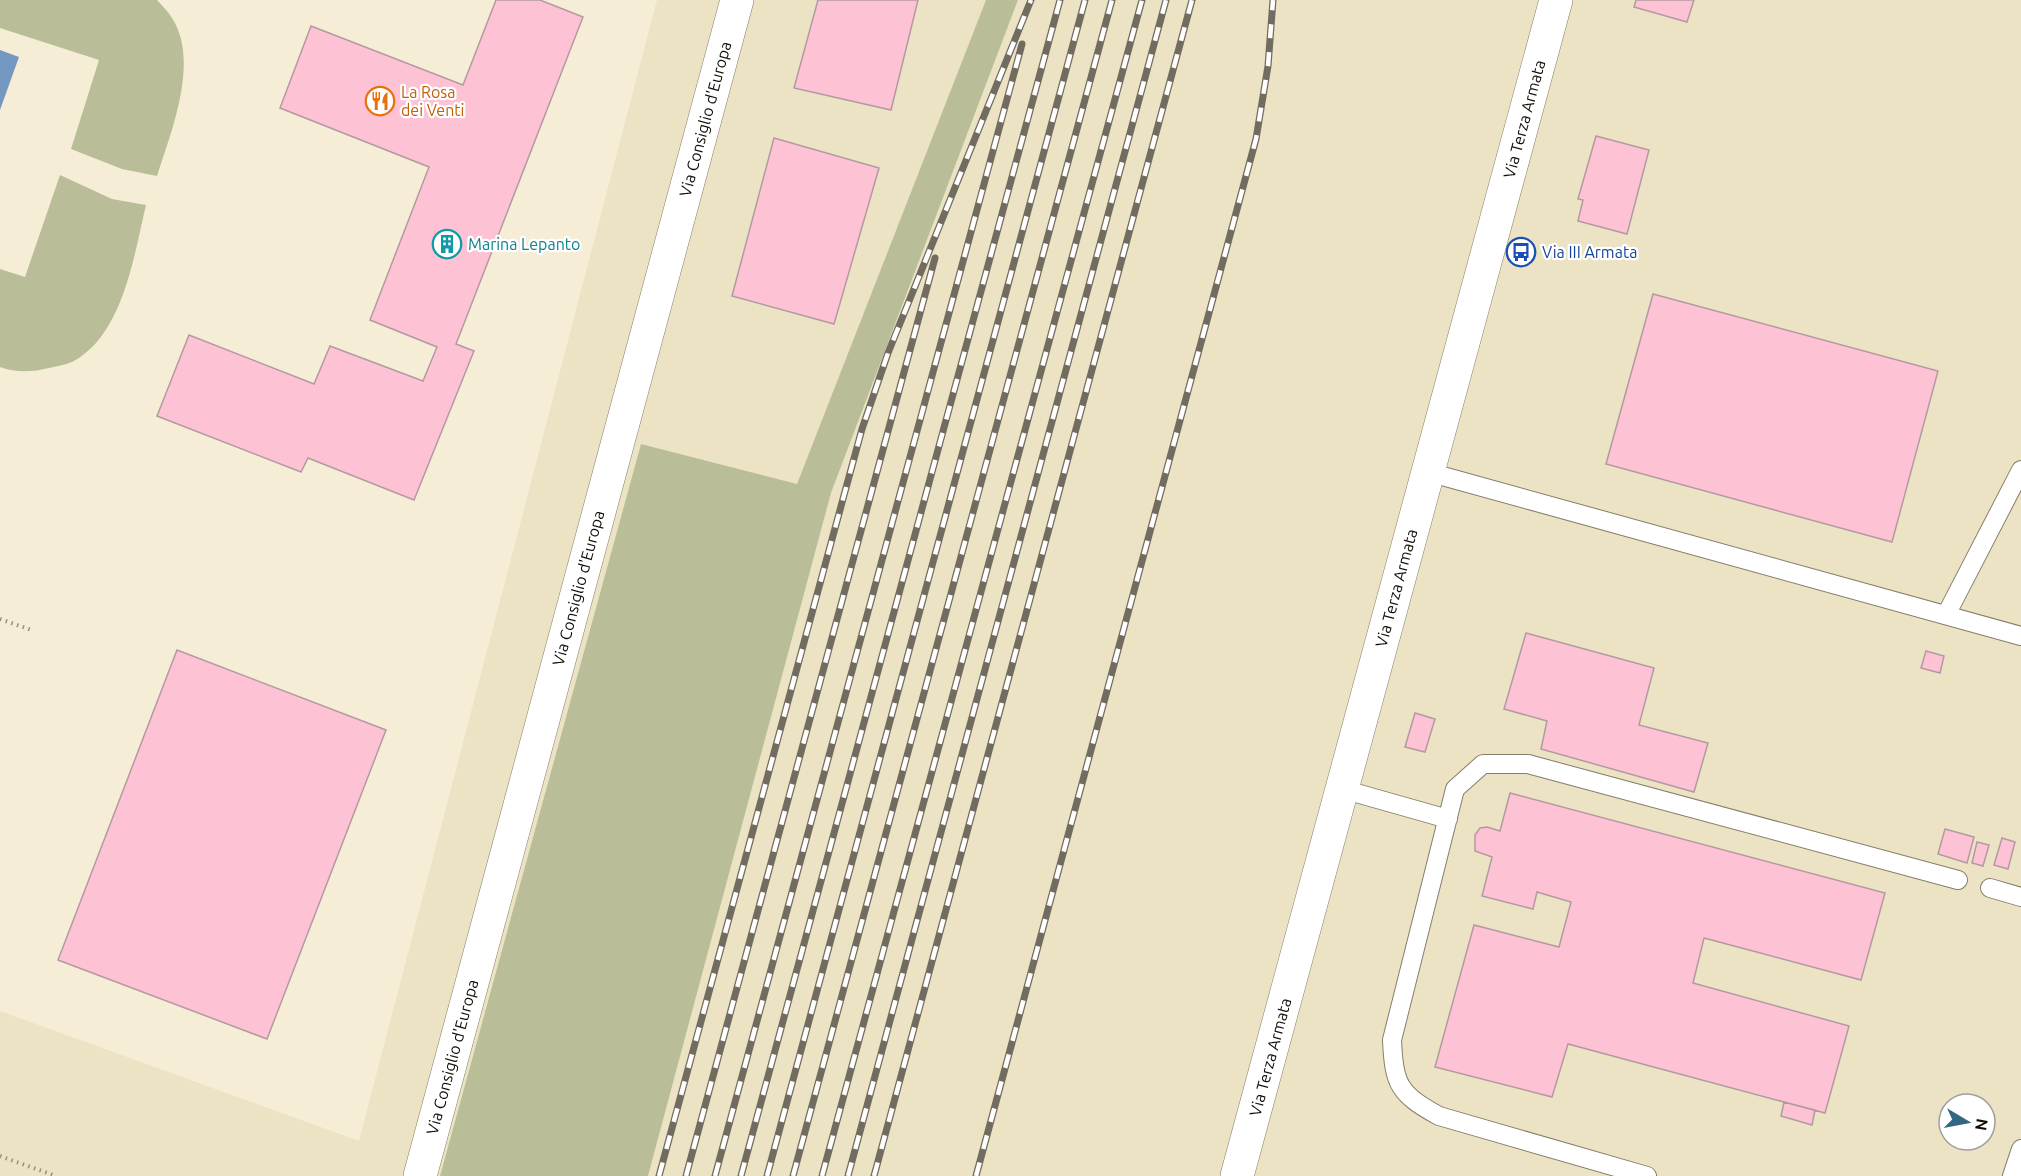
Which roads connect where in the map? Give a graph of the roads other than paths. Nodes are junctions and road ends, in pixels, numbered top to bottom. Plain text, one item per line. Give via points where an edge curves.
1 (737, 0) edge
2 (1556, 0) edge
3 (2021, 470) edge
4 (1428, 472) junction
5 (1946, 615) junction
6 (2019, 630) edge
7 (1342, 789) junction
8 (1448, 819) junction
9 (1958, 880) dead end
10 (1990, 888) dead end
11 (2021, 897) edge
12 (2021, 1149) edge
13 (420, 1176) edge
14 (1238, 1176) edge
15 (1647, 1176) edge
16 (2012, 1176) edge

1 - 13 street, Via Consiglio d'Europa
2 - 4 street, Via Terza Armata
3 - 5 lane
4 - 5 lane
4 - 7 street, Via Terza Armata
5 - 6 lane
7 - 8 lane
7 - 14 street, Via Terza Armata
8 - 9 lane via 1455,789 1483,764 1528,764
8 - 15 lane via 1392,1040 1394,1073 1412,1102 1439,1116
10 - 11 lane
12 - 16 lane

